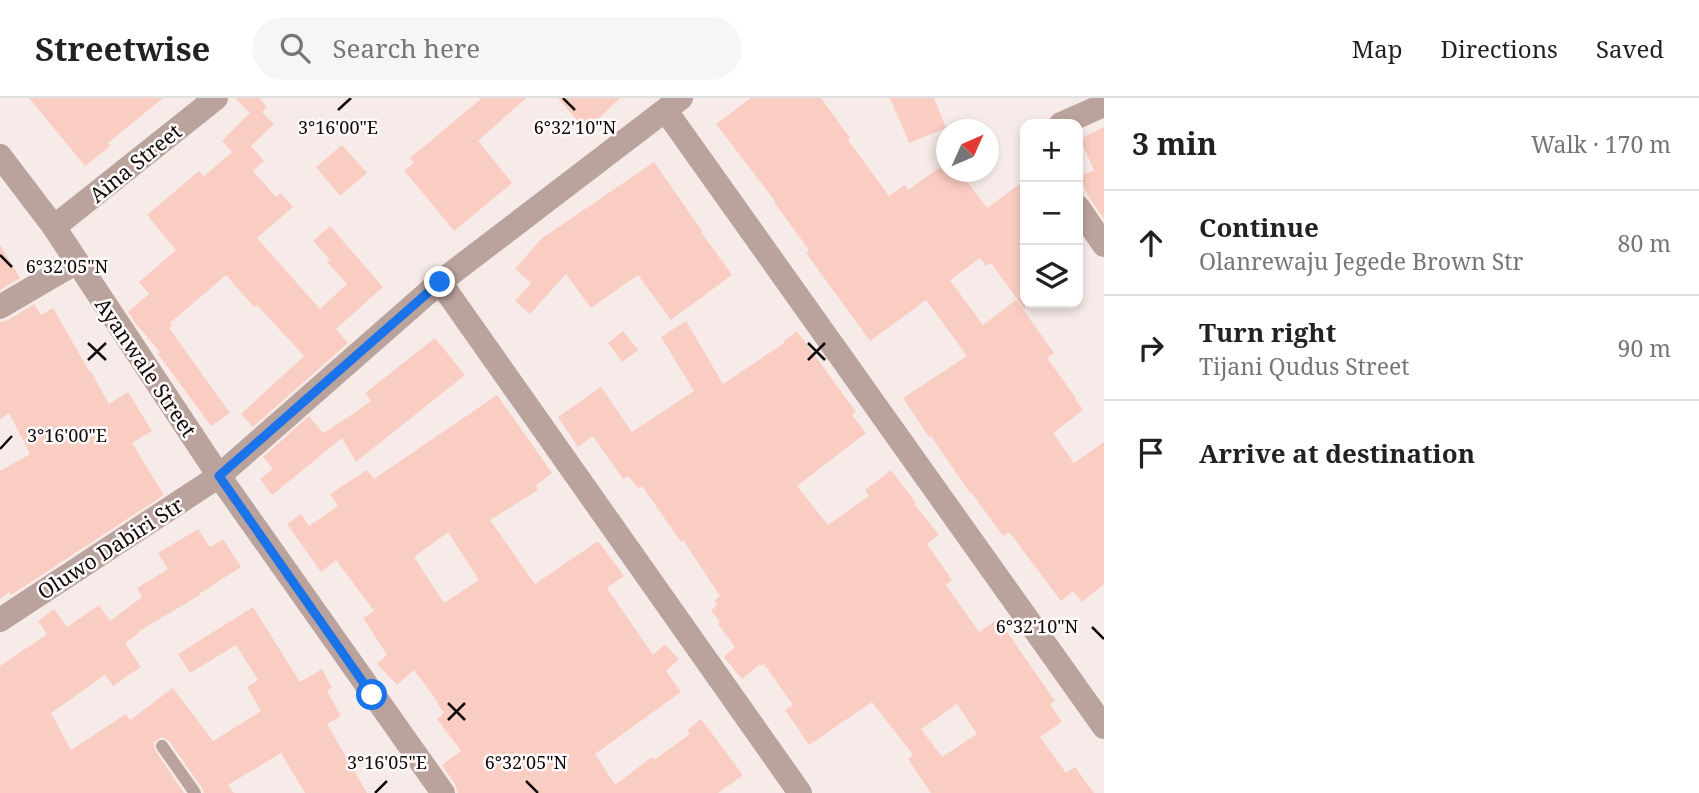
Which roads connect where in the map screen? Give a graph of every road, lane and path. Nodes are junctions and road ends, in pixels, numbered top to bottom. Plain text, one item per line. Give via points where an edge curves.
1 (216, 98) edge
2 (673, 104) edge
3 (1104, 105) edge
4 (1072, 119) edge
5 (0, 156) edge
6 (1083, 214) edge
7 (54, 228) junction
8 (1104, 245) edge
9 (77, 262) junction
10 (440, 282) junction
11 (0, 307) edge
12 (219, 476) junction
13 (0, 620) edge
14 (1104, 727) edge
15 (162, 746) dead end
16 (195, 793) edge
17 (443, 793) edge
18 (800, 793) edge

1 - 7 street, Aina Street
2 - 10 street, Oluwo Dabiri Str
2 - 14 street
3 - 4 street
5 - 7 street, Ayanwale Street
6 - 8 street
7 - 9 street, Ayanwale Street
9 - 11 street
9 - 12 street, Ayanwale Street
10 - 12 street, Oluwo Dabiri Str
10 - 18 street
12 - 13 street, Oluwo Dabiri Str
12 - 17 street, Ayanwale Street
15 - 16 lane

